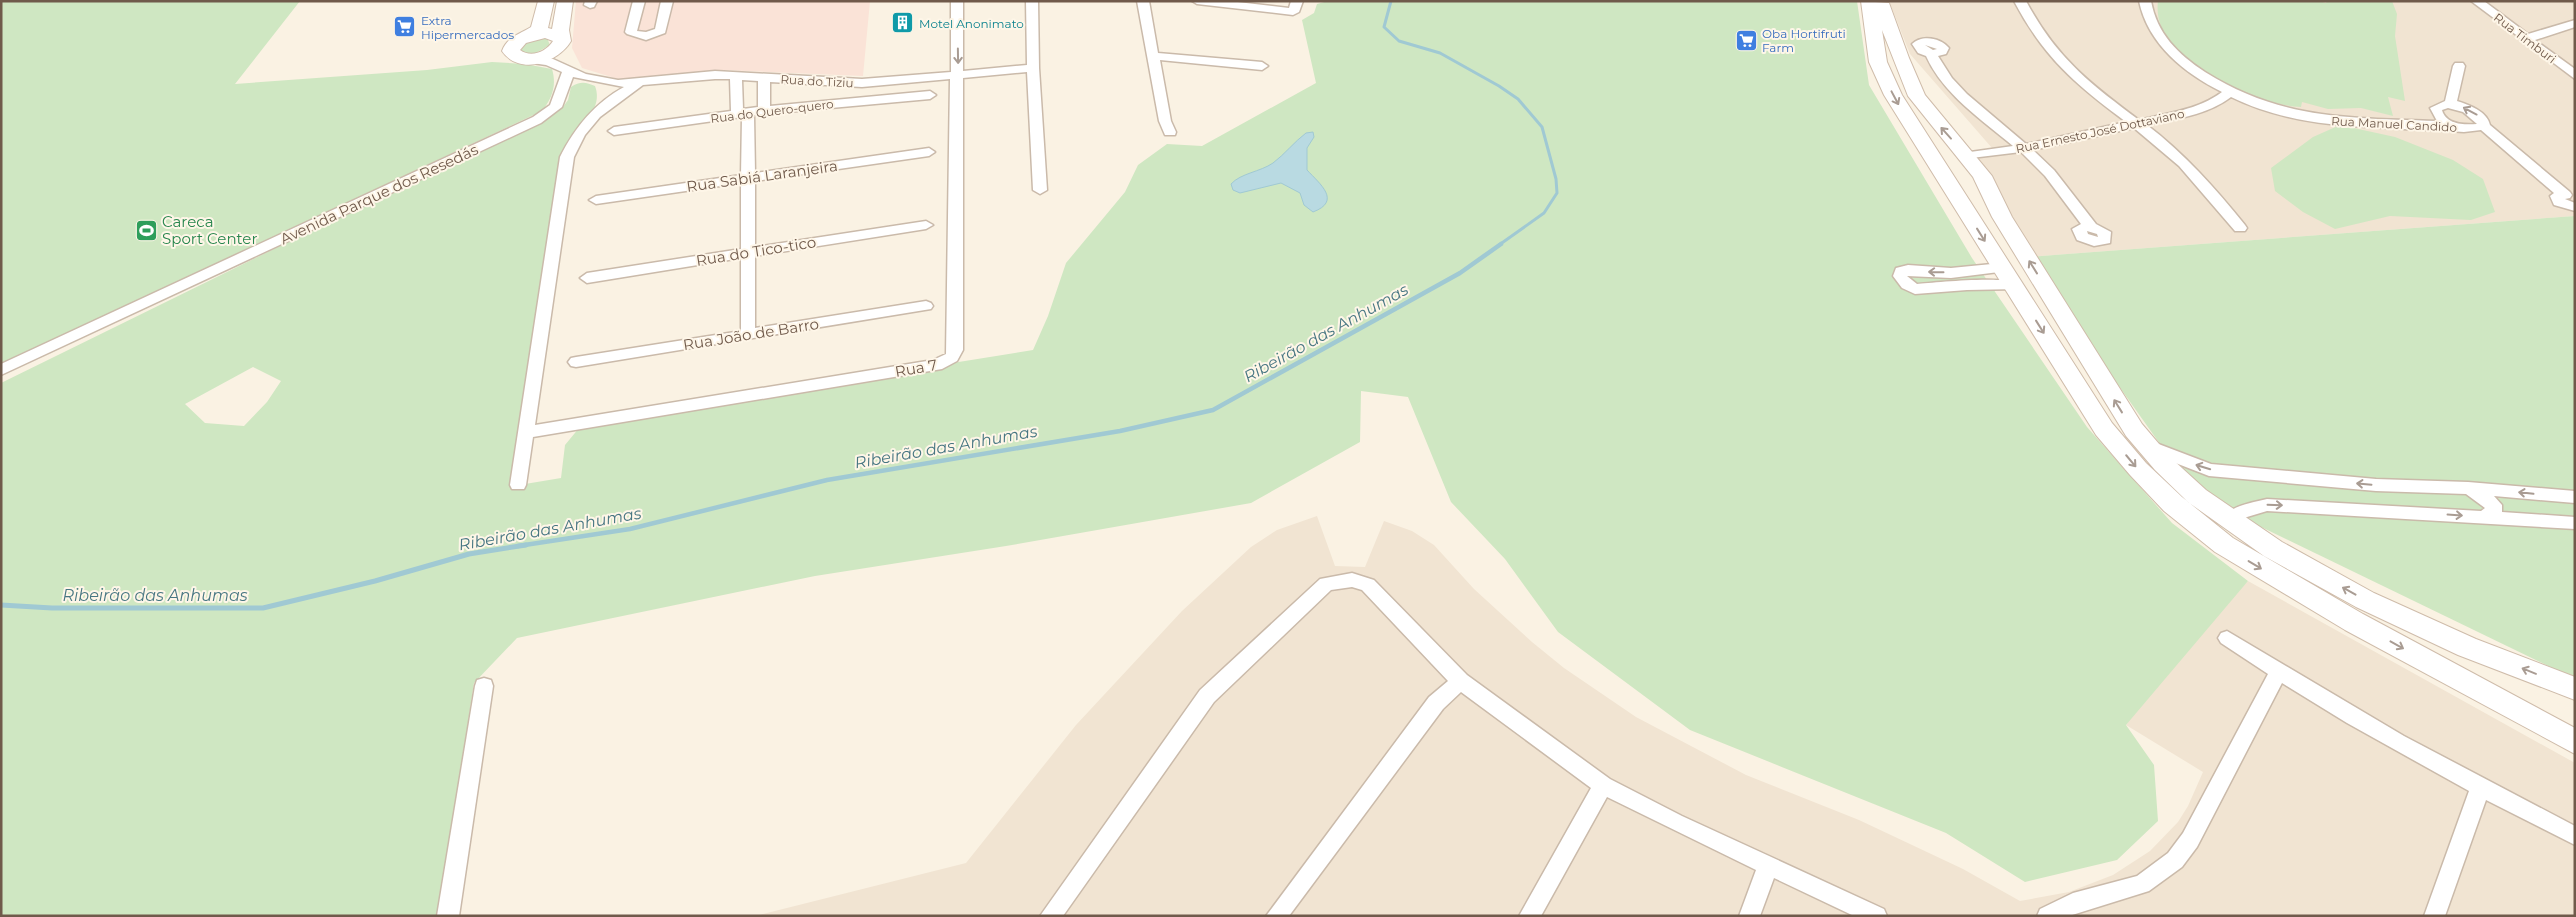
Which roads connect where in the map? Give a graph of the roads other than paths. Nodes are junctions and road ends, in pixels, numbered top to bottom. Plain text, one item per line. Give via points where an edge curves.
1 (546, 1) edge
2 (565, 1) edge
3 (639, 1) edge
4 (667, 1) edge
5 (958, 1) edge
6 (1032, 1) edge
7 (1144, 1) edge
8 (1197, 1) edge
9 (1869, 1) edge
10 (1881, 1) edge
11 (2020, 1) edge
12 (2145, 1) edge
13 (2476, 1) edge
14 (1295, 7) edge
15 (2575, 22) edge
16 (527, 36) junction
17 (2526, 39) junction
18 (561, 44) junction
19 (1931, 53) dead end
20 (1154, 56) junction
21 (529, 59) junction
22 (1878, 62) junction
23 (1262, 66) dead end
24 (2458, 66) dead end
25 (1033, 68) junction
26 (567, 69) junction
27 (959, 75) junction
28 (2575, 75) edge
29 (736, 76) junction
30 (764, 78) junction
31 (601, 82) junction
32 (640, 84) junction
33 (2228, 93) junction
34 (930, 95) dead end
35 (1917, 96) junction
36 (2450, 104) junction
37 (599, 109) junction
38 (764, 110) junction
39 (742, 113) junction
40 (2136, 124) junction
41 (2450, 125) junction
42 (2484, 126) junction
43 (614, 132) dead end
44 (1170, 132) dead end
45 (2023, 148) junction
46 (929, 152) dead end
47 (1968, 156) junction
48 (748, 178) junction
49 (1040, 190) dead end
50 (2570, 196) edge
51 (596, 200) dead end
52 (2575, 207) edge
53 (926, 225) dead end
54 (2090, 226) dead end
55 (2240, 228) dead end
56 (748, 253) junction
57 (2008, 277) junction
58 (587, 278) dead end
59 (926, 306) dead end
60 (748, 335) junction
61 (576, 362) dead end
62 (1, 370) edge
63 (526, 432) junction
64 (2147, 445) junction
65 (518, 485) dead end
66 (2412, 486) junction
67 (2468, 488) junction
68 (2575, 497) edge
69 (2425, 513) junction
70 (2483, 517) junction
71 (2230, 520) junction
72 (2575, 523) edge
73 (2227, 638) dead end
74 (2278, 673) junction
75 (1460, 680) junction
76 (484, 686) dead end
77 (2575, 689) edge
78 (2575, 742) edge
79 (1603, 785) junction
80 (2480, 788) junction
81 (2575, 836) edge
82 (1768, 865) junction
83 (448, 916) edge
84 (1050, 916) edge
85 (1276, 916) edge
86 (1529, 916) edge
87 (1749, 916) edge
88 (1877, 916) edge
89 (2046, 916) edge
90 (2434, 916) edge

1 - 16 main road via 539,29
2 - 18 main road
3 - 4 street via 631,32 637,36 655,35 661,31
5 -> 27 street, Rua 7
6 - 25 street
7 - 20 street
8 - 14 street
9 - 22 main road
10 - 35 main road
11 - 40 street via 2030,23 2059,63
12 - 33 street, Rua Manuel Candido via 2152,28 2162,42 2179,60
13 - 17 street, Rua Timburi
15 - 17 street
16 - 18 main road via 554,34
16 - 21 main road via 515,43 511,51 514,56
17 - 28 street, Rua Timburi
18 - 21 main road via 548,55
18 - 26 street
19 - 45 street via 1938,69 1952,85
20 - 23 street
20 - 44 street
21 - 26 street
22 - 35 main road via 1893,67
22 -> 57 main road via 1912,128
24 - 36 street
25 - 27 street, Rua do Tiziu
25 - 49 street
26 - 31 street, Rua do Tiziu via 583,78
26 - 62 street, Avenida Parque dos Resedás via 556,107 537,120
27 - 30 street, Rua do Tiziu via 862,83
27 - 63 street, Rua 7 via 955,350 952,357 937,365
29 - 30 street, Rua do Tiziu
29 - 32 street, Rua do Tiziu via 715,75
29 - 39 street
30 - 38 street
31 - 32 street, Rua do Tiziu
31 - 37 street via 603,100
32 - 37 street
33 - 40 street, Rua Ernesto José Dottaviano via 2192,112
33 - 41 street, Rua Manuel Candido via 2288,115 2317,121
34 - 38 street, Rua do Quero-quero
47 -> 35 main road via 1933,119
36 - 41 street via 2436,108 2436,114
42 -> 36 street via 2478,116
37 - 63 street via 567,157
38 - 39 street, Rua do Quero-quero
39 - 43 street, Rua do Quero-quero
39 - 48 street
40 - 45 street, Rua Ernesto José Dottaviano
40 - 55 street via 2187,166
41 - 42 street, Rua Manuel Candido
42 - 50 street
45 - 47 street, Rua Ernesto José Dottaviano
45 - 54 street via 2043,166
46 - 48 street, Rua Sabiá Laranjeira
64 -> 47 main road via 2123,414
48 - 51 street, Rua Sabiá Laranjeira
48 - 56 street
50 - 52 street via 2556,198 2562,204
53 - 56 street, Rua do Tico-tico
56 - 58 street, Rua do Tico-tico
56 - 60 street
57 -> 57 street via 1908,270 1901,271 1900,276 1915,289 1967,285
57 -> 78 main road via 2104,429 2138,470 2173,504 2224,545 2284,582
59 - 60 street, Rua João de Barro
60 - 61 street, Rua João de Barro
63 - 65 street
66 -> 64 street via 2209,470
64 - 71 main road via 2198,496
66 - 67 street
66 - 69 street via 2405,492 2405,498
68 -> 67 street
67 - 70 street via 2494,505 2493,513
69 -> 70 street
71 -> 69 street via 2242,512 2268,504
70 - 72 street
77 -> 71 main road via 2467,647 2366,600 2274,549
73 - 74 street
74 - 80 street
74 - 89 street via 2190,840 2175,860 2142,884 2074,904
75 - 79 street
75 - 84 street via 1368,585 1352,580 1326,584 1207,696
75 - 85 street via 1436,703
76 - 83 street
79 - 82 street
79 - 86 street
80 - 81 street
80 - 90 street
82 - 87 street
82 - 88 street

